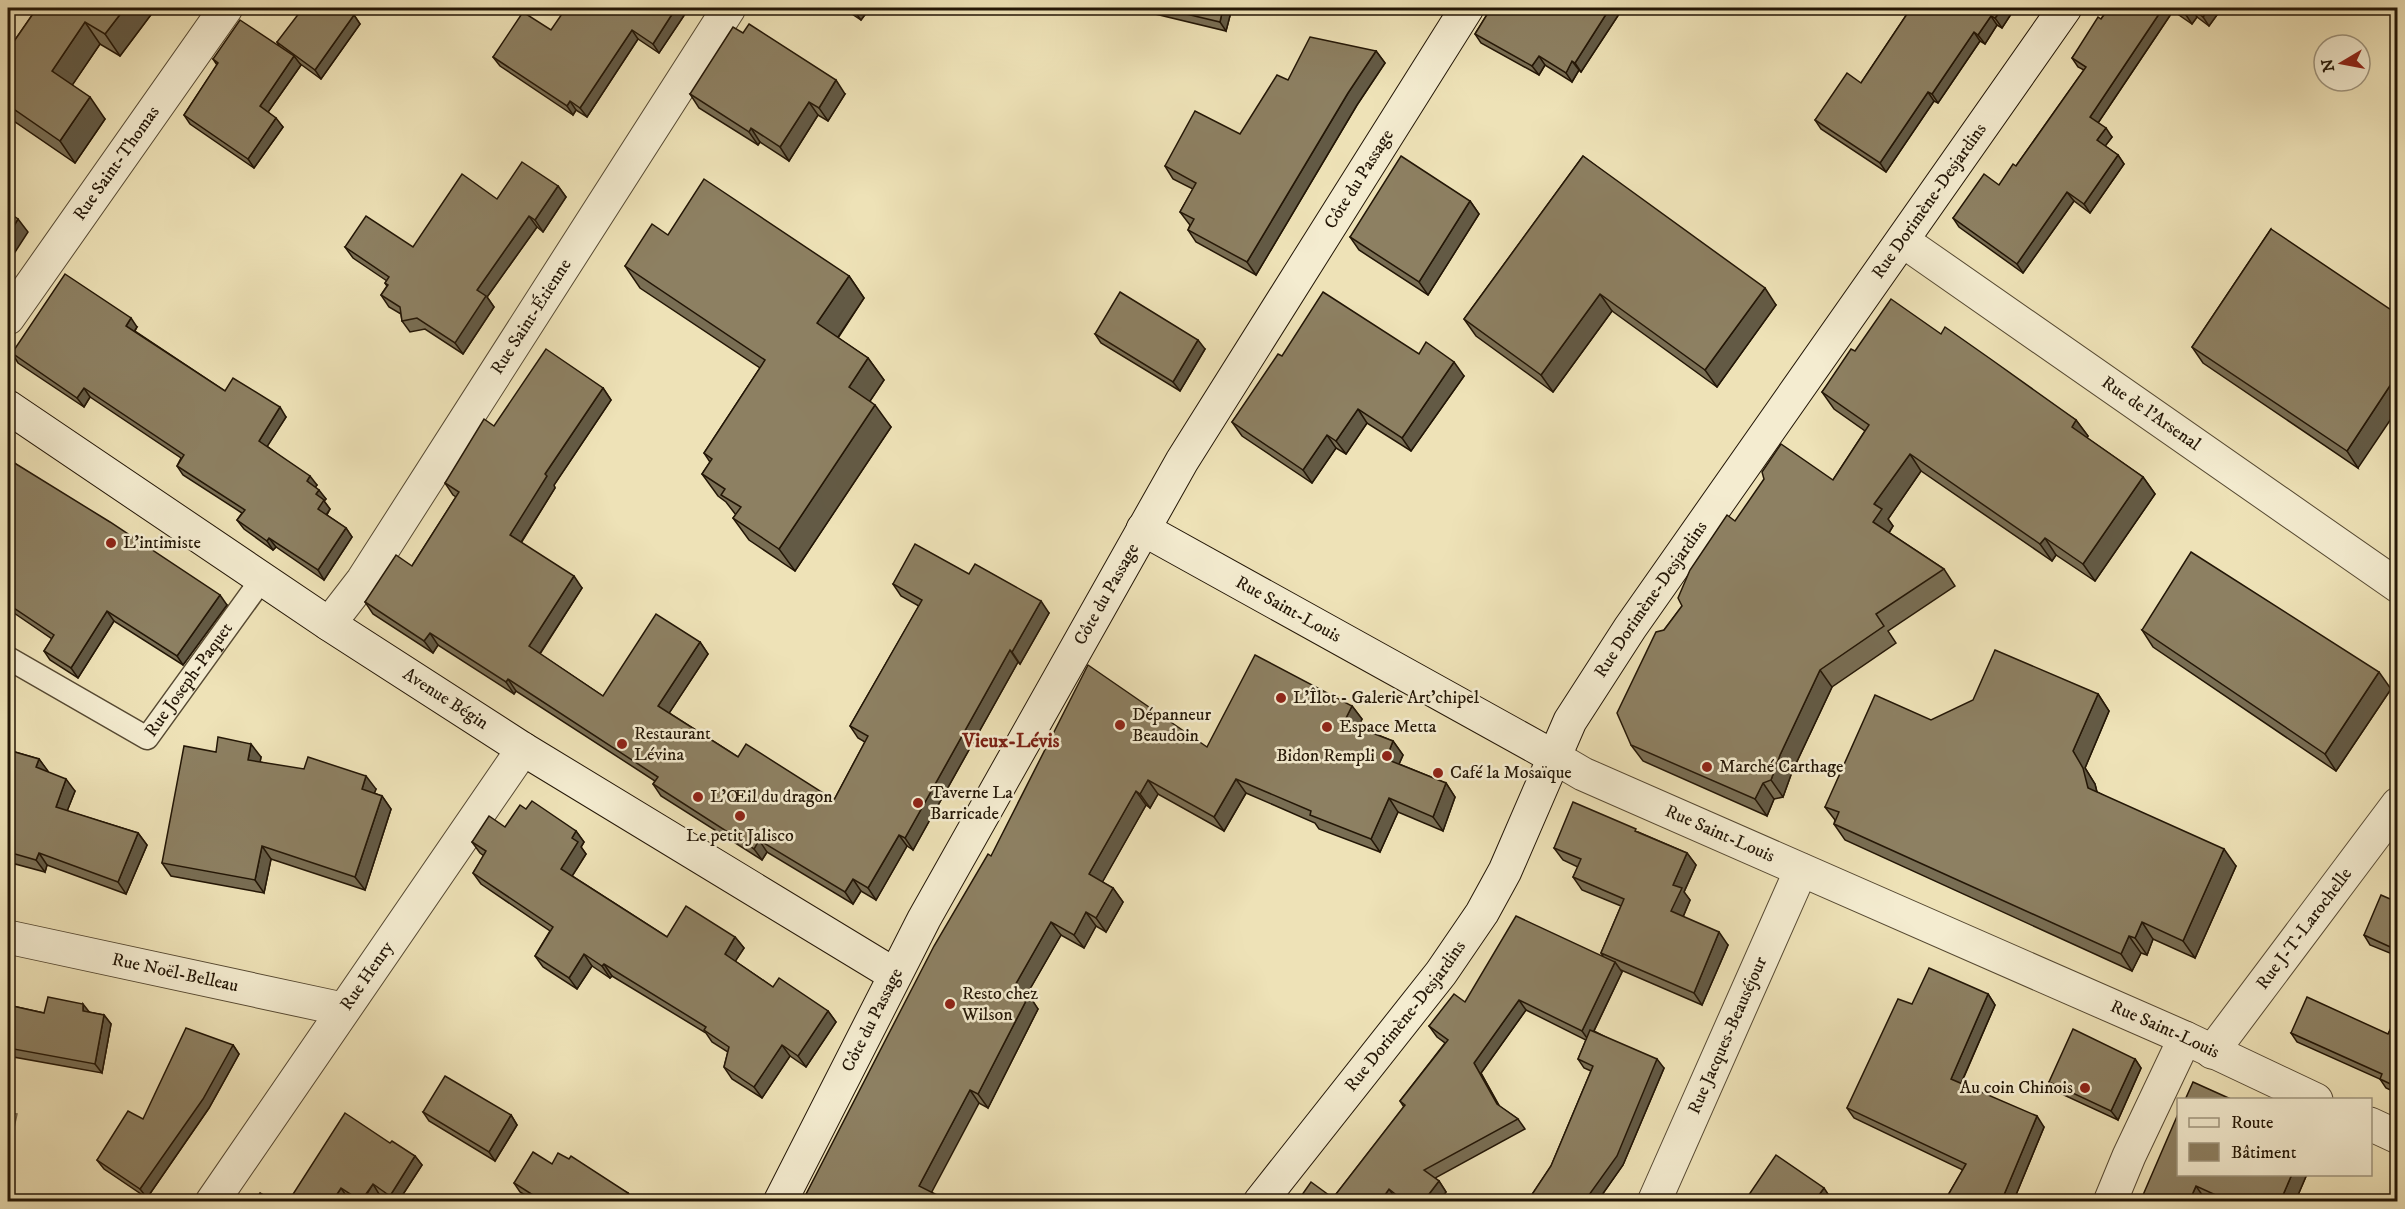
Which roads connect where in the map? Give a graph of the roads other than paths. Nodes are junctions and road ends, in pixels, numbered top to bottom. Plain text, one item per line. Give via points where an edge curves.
1 (226, 8) edge
2 (729, 8) edge
3 (1467, 8) edge
4 (2065, 8) edge
5 (1903, 241) junction
6 (8, 318) edge
7 (8, 407) edge
8 (1143, 529) junction
9 (262, 579) junction
10 (2397, 586) edge
11 (329, 624) junction
12 (8, 658) edge
13 (522, 749) junction
14 (1554, 757) junction
15 (2397, 804) edge
16 (1801, 870) junction
17 (8, 937) edge
18 (895, 975) junction
19 (342, 1010) junction
20 (2198, 1045) junction
21 (2312, 1098) edge
22 (2372, 1125) edge
23 (2397, 1137) edge
24 (212, 1202) edge
25 (780, 1202) edge
26 (1260, 1202) edge
27 (1654, 1202) edge
28 (2110, 1202) edge

1 - 6 street, Rue Saint-Thomas
2 - 11 street, Rue Saint-Étienne via 363,580
3 - 8 street, Côte du Passage via 1182,460
4 - 5 street, Rue Dorimène-Desjardins
5 - 10 street, Rue de l'Arsenal
5 - 14 street, Rue Dorimène-Desjardins via 1630,628 1570,721
7 - 9 street, Avenue Bégin
8 - 14 street, Rue Saint-Louis
8 - 18 street, Côte du Passage
9 - 11 street, Avenue Bégin
9 - 12 lane, Rue Joseph-Paquet via 147,738
11 - 13 street, Avenue Bégin
13 - 18 street, Avenue Bégin
13 - 19 street, Rue Henry
14 - 16 street, Rue Saint-Louis via 1583,774
14 - 26 street, Rue Dorimène-Desjardins via 1482,913 1441,973
15 - 20 street, Rue J-T-Larochelle
16 - 20 street, Rue Saint-Louis
16 - 27 street, Rue Jacques-Beauséjour
17 - 19 street, Rue Noël-Belleau
18 - 25 street, Côte du Passage
19 - 24 street, Rue Henry
20 - 21 street, Rue Saint-Louis
20 - 28 street, Rue J-T-Larochelle via 2129,1156
22 - 23 street

